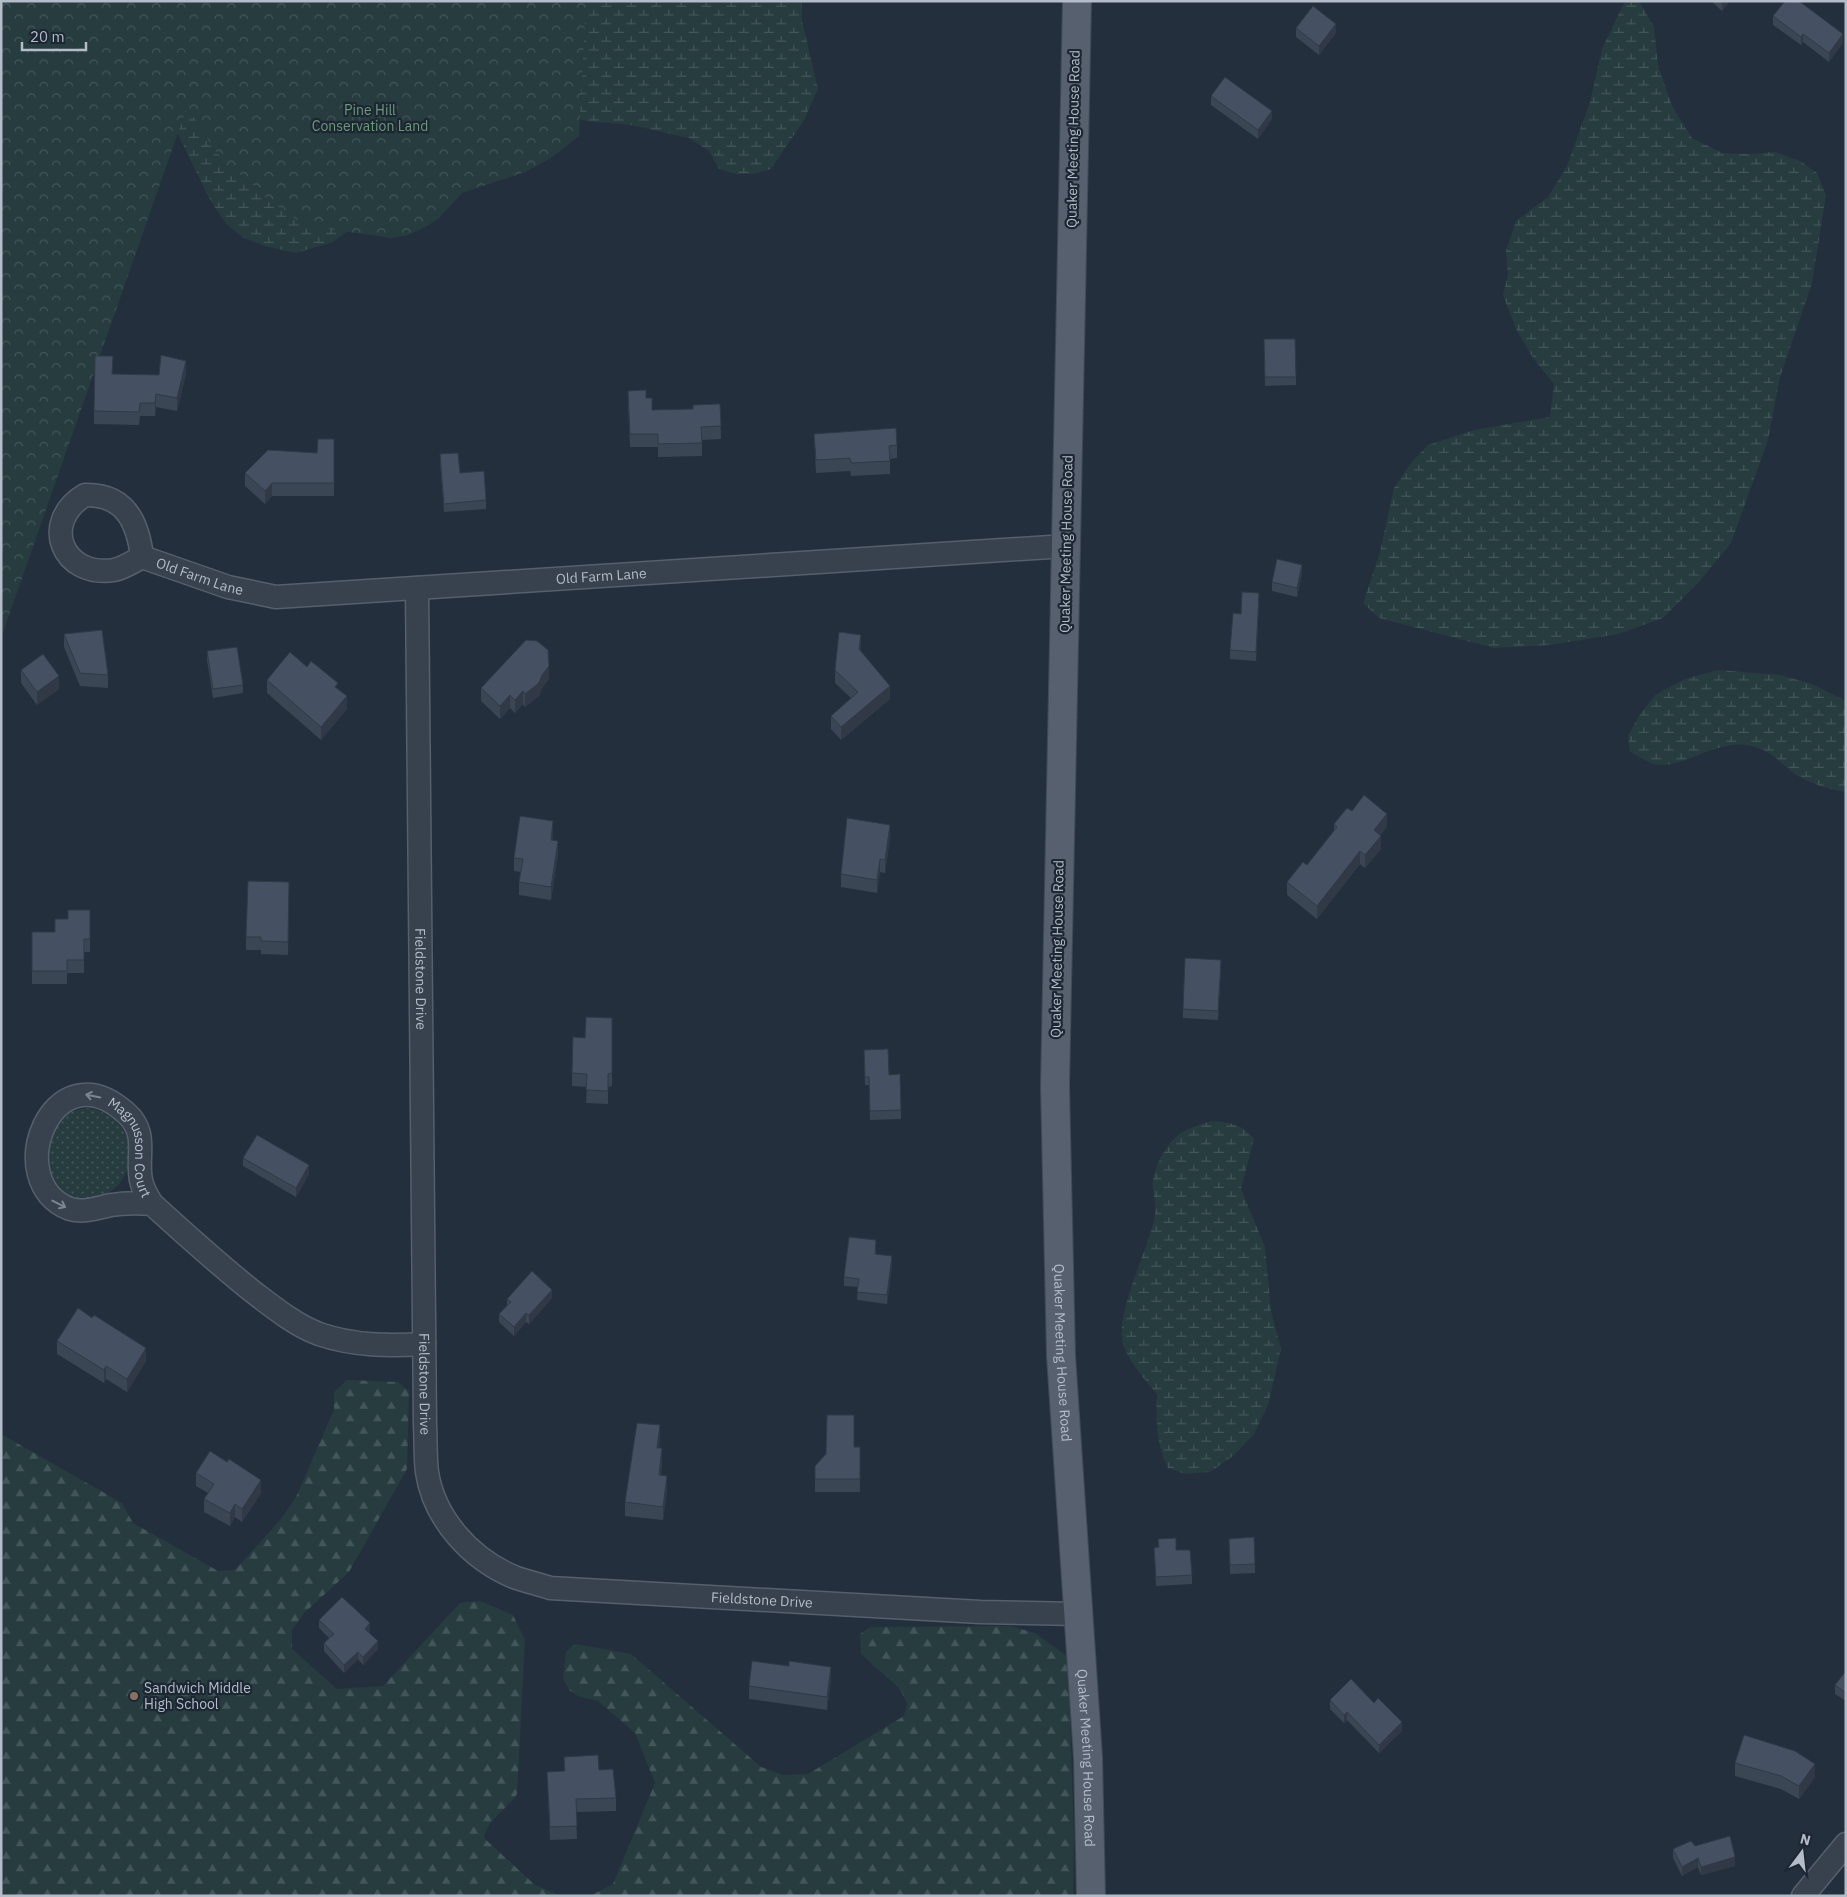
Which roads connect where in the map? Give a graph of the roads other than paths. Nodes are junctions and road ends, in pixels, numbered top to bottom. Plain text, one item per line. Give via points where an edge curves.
1 (1077, 1) edge
2 (1066, 546) junction
3 (142, 557) dead end
4 (417, 588) junction
5 (152, 1204) junction
6 (424, 1344) junction
7 (1078, 1614) junction
8 (1846, 1844) edge
9 (1091, 1896) edge
10 (1803, 1896) edge

1 - 2 main road, Quaker Meeting House Road
2 - 4 street, Old Farm Lane
2 - 7 main road, Quaker Meeting House Road via 1056,965 1056,1183 1061,1356
3 - 4 street, Old Farm Lane via 228,587 276,597
4 - 6 street, Fieldstone Drive
5 -> 5 street, Magnusson Court via 140,1178 142,1147 139,1134 135,1124 112,1102 76,1095 58,1102 34,1127 27,1151 28,1163 34,1183 48,1198 71,1210 81,1211 138,1202
5 - 6 street, Magnusson Court via 220,1266 302,1326 319,1334 361,1344
6 - 7 street, Fieldstone Drive via 427,1472 436,1505 457,1537 482,1558 513,1576 552,1588 980,1612
7 - 9 main road, Quaker Meeting House Road via 1088,1757
8 - 10 street

